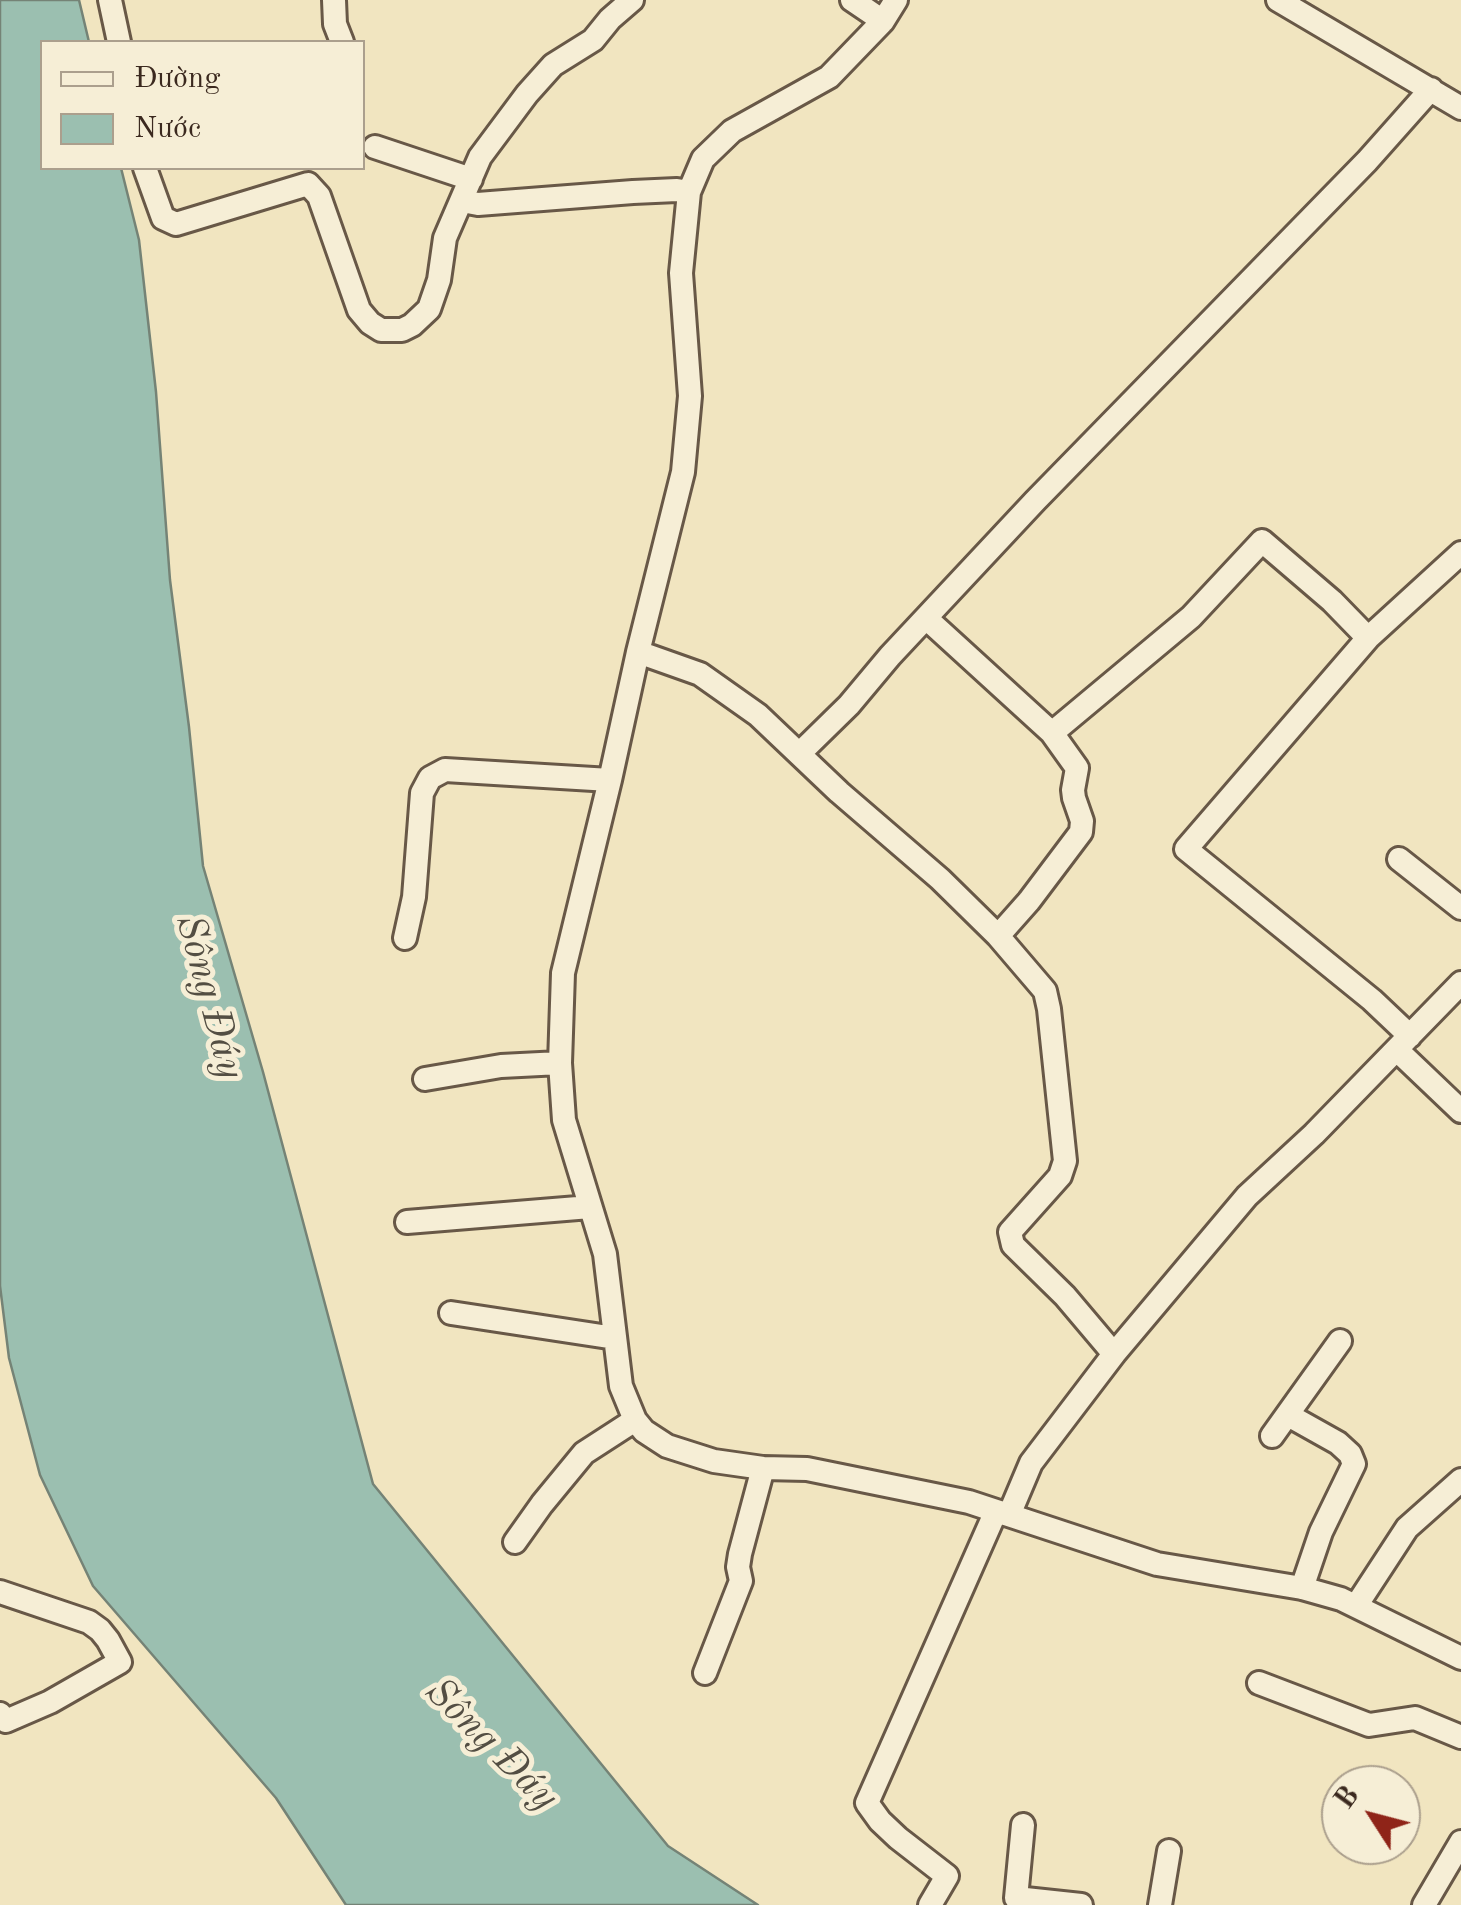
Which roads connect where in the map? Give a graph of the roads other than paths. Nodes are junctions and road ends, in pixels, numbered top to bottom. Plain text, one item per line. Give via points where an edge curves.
1 (110, 0) edge
2 (334, 0) edge
3 (632, 0) edge
4 (896, 0) edge
5 (1314, 0) edge
6 (1282, 2) edge
7 (866, 10) edge
8 (119, 40) edge
9 (341, 40) edge
10 (1431, 89) junction
11 (1461, 108) edge
12 (375, 147) dead end
13 (146, 170) edge
14 (471, 178) junction
15 (689, 192) junction
16 (462, 201) junction
17 (1461, 552) edge
18 (926, 618) junction
19 (1368, 638) junction
20 (638, 652) junction
21 (1052, 733) junction
22 (799, 754) junction
23 (610, 780) junction
24 (1399, 858) dead end
25 (1461, 908) edge
26 (998, 936) junction
27 (406, 938) dead end
28 (1461, 984) edge
29 (1404, 1043) junction
30 (560, 1063) junction
31 (424, 1079) dead end
32 (1461, 1111) edge
33 (590, 1208) junction
34 (408, 1222) dead end
35 (451, 1313) dead end
36 (615, 1338) junction
37 (1340, 1341) dead end
38 (1114, 1354) junction
39 (1288, 1415) junction
40 (635, 1420) junction
41 (1272, 1436) dead end
42 (763, 1468) junction
43 (1461, 1480) edge
44 (1002, 1513) junction
45 (515, 1542) dead end
46 (1302, 1588) junction
47 (0, 1592) edge
48 (1356, 1606) junction
49 (1461, 1658) edge
50 (705, 1673) dead end
51 (1260, 1683) dead end
52 (0, 1714) edge
53 (1461, 1737) edge
54 (1022, 1825) dead end
55 (1461, 1842) edge
56 (1169, 1851) dead end
57 (930, 1905) edge
58 (1081, 1905) edge
59 (1160, 1905) edge
60 (1424, 1905) edge

1 - 8 street
2 - 9 street
3 - 14 street via 593,40 553,65 480,157
4 - 7 street
5 - 6 street
6 - 10 street
7 - 15 street via 829,77 732,131 703,159
10 - 11 street
10 - 18 street
12 - 14 street
13 - 16 street via 163,218 176,224 308,184 319,196 358,310 381,330 402,330 430,308 445,238
14 - 16 street
15 - 16 street
15 - 20 street via 681,273 690,396 682,472
17 - 19 street
18 - 21 street
18 - 22 street
19 - 21 street via 1262,540 1192,617
19 - 29 street via 1186,849 1372,1000
20 - 22 street via 700,674
20 - 23 street
21 - 26 street via 1077,768 1073,790 1081,832
22 - 26 street
23 - 27 street via 445,770 430,778 422,792
23 - 30 street via 565,962
24 - 25 street
26 - 38 street via 1045,991 1065,1161 1060,1176 1010,1232 1013,1246
28 - 29 street
29 - 32 street
29 - 38 street via 1246,1196
30 - 31 street
30 - 33 street via 564,1120
33 - 34 street
33 - 36 street via 604,1254
35 - 36 street
36 - 40 street via 621,1386
37 - 39 street
38 - 44 street via 1031,1463
39 - 41 street
39 - 46 street via 1338,1444 1354,1464
40 - 42 street via 667,1446
40 - 45 street via 584,1453
42 - 44 street via 807,1469
42 - 50 street via 740,1554 741,1581
43 - 48 street via 1400,1536
44 - 46 street via 1157,1564
44 - 57 street via 867,1802 898,1838 948,1876
46 - 48 street
47 - 52 street via 89,1622 120,1662 50,1702 6,1721
48 - 49 street
51 - 53 street via 1369,1725 1411,1718
54 - 58 street via 1016,1898
55 - 60 street
56 - 59 street

